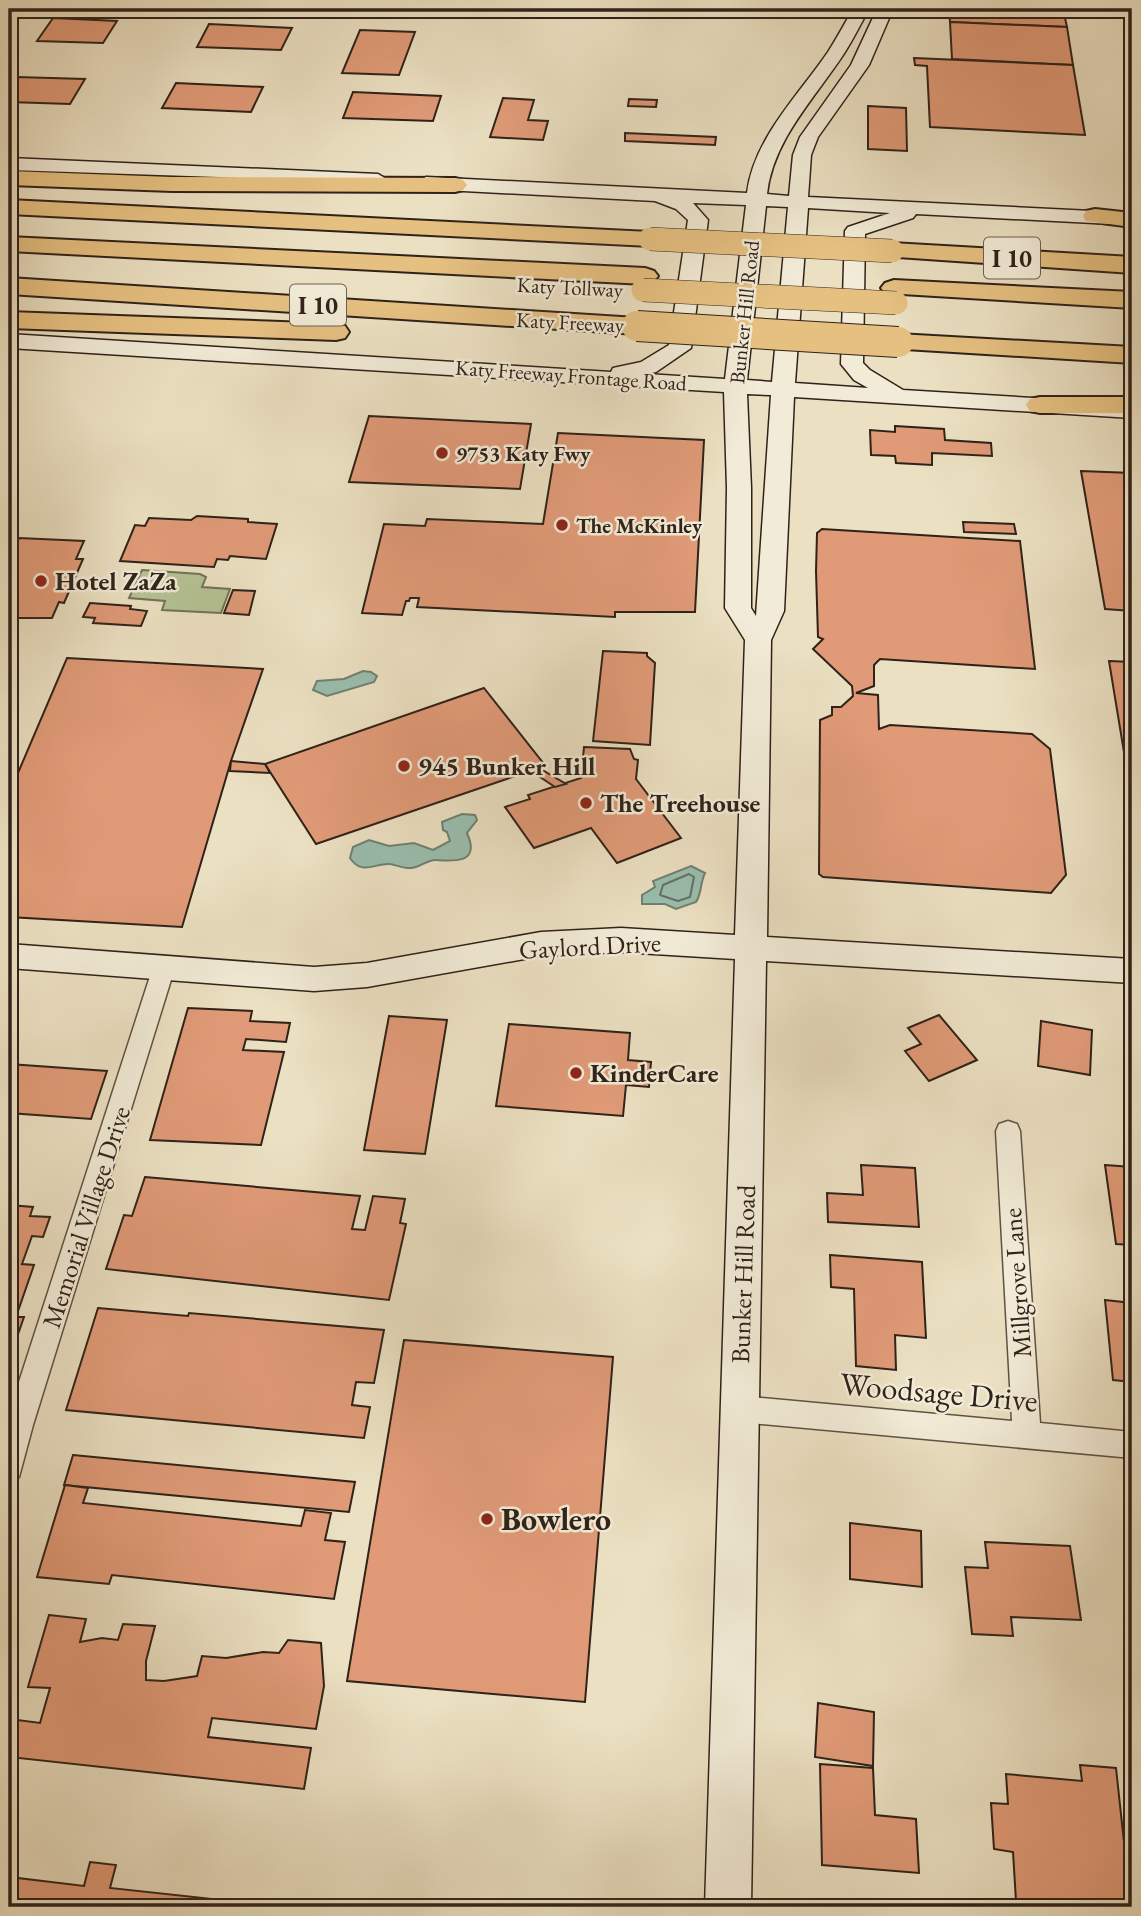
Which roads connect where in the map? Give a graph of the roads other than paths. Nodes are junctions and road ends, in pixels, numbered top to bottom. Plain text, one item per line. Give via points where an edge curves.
1 (861, 9) edge
2 (885, 9) edge
3 (9, 164) edge
4 (9, 178) edge
5 (455, 185) junction
6 (652, 194) junction
7 (756, 199) junction
8 (9, 200) edge
9 (797, 200) junction
10 (931, 207) junction
11 (9, 209) edge
12 (1095, 216) joint
13 (231, 218) junction
14 (1132, 219) edge
15 (9, 244) edge
16 (9, 258) edge
17 (1132, 265) edge
18 (644, 283) junction
19 (9, 284) edge
20 (895, 295) junction
21 (1132, 300) edge
22 (1132, 314) edge
23 (9, 320) edge
24 (632, 326) junction
25 (9, 341) edge
26 (1132, 355) edge
27 (599, 377) junction
28 (735, 386) junction
29 (783, 389) junction
30 (899, 396) junction
31 (1040, 405) junction
32 (1132, 405) edge
33 (1132, 411) edge
34 (758, 640) junction
35 (751, 946) junction
36 (9, 956) edge
37 (164, 967) junction
38 (1132, 971) edge
39 (1008, 1130) dead end
40 (739, 1409) junction
41 (1027, 1436) junction
42 (1132, 1446) edge
43 (9, 1467) edge
44 (728, 1907) edge

1 - 7 street, Bunker Hill Road via 838,50 769,147
2 - 9 street, Bunker Hill Road via 860,65 809,137 802,155
3 - 5 street
4 - 5 highway
5 - 6 street
6 - 7 street
6 - 27 street via 685,205 698,220 680,348 648,367
7 - 9 street
7 - 28 street, Bunker Hill Road
8 - 13 highway
9 - 10 street
9 - 29 street, Bunker Hill Road
10 - 12 street
10 - 30 street via 855,231 852,364
11 - 13 highway, I 10
12 - 14 highway
13 - 17 highway, I 10, bridge
15 - 18 highway, Katy Tollway
16 - 18 highway, Katy Tollway
18 - 20 highway, Katy Tollway, bridge
19 - 24 highway, Katy Freeway / I 10
20 - 21 highway, Katy Tollway
20 - 22 highway, Katy Tollway
23 - 24 highway via 569,338
24 - 26 highway, Katy Freeway / I 10, bridge
25 - 27 street, Katy Freeway Frontage Road
27 - 28 street, Katy Freeway Frontage Road
28 - 29 street, Katy Freeway Frontage Road
28 - 34 street, Bunker Hill Road via 738,608
29 - 30 street, Katy Freeway Frontage Road
29 - 34 street, Bunker Hill Road via 771,611
30 - 31 street, Katy Freeway Frontage Road
31 - 32 highway
31 - 33 street, Katy Freeway Frontage Road
34 - 35 street, Bunker Hill Road
35 - 37 street, Gaylord Drive via 621,940 541,944 367,975 314,979
35 - 38 street, Gaylord Drive
35 - 40 street, Bunker Hill Road
36 - 37 street, Gaylord Drive
37 - 43 street, Memorial Village Drive
39 - 41 street, Millgrove Lane
40 - 41 street, Woodsage Drive
40 - 44 street, Bunker Hill Road
41 - 42 street, Woodsage Drive

